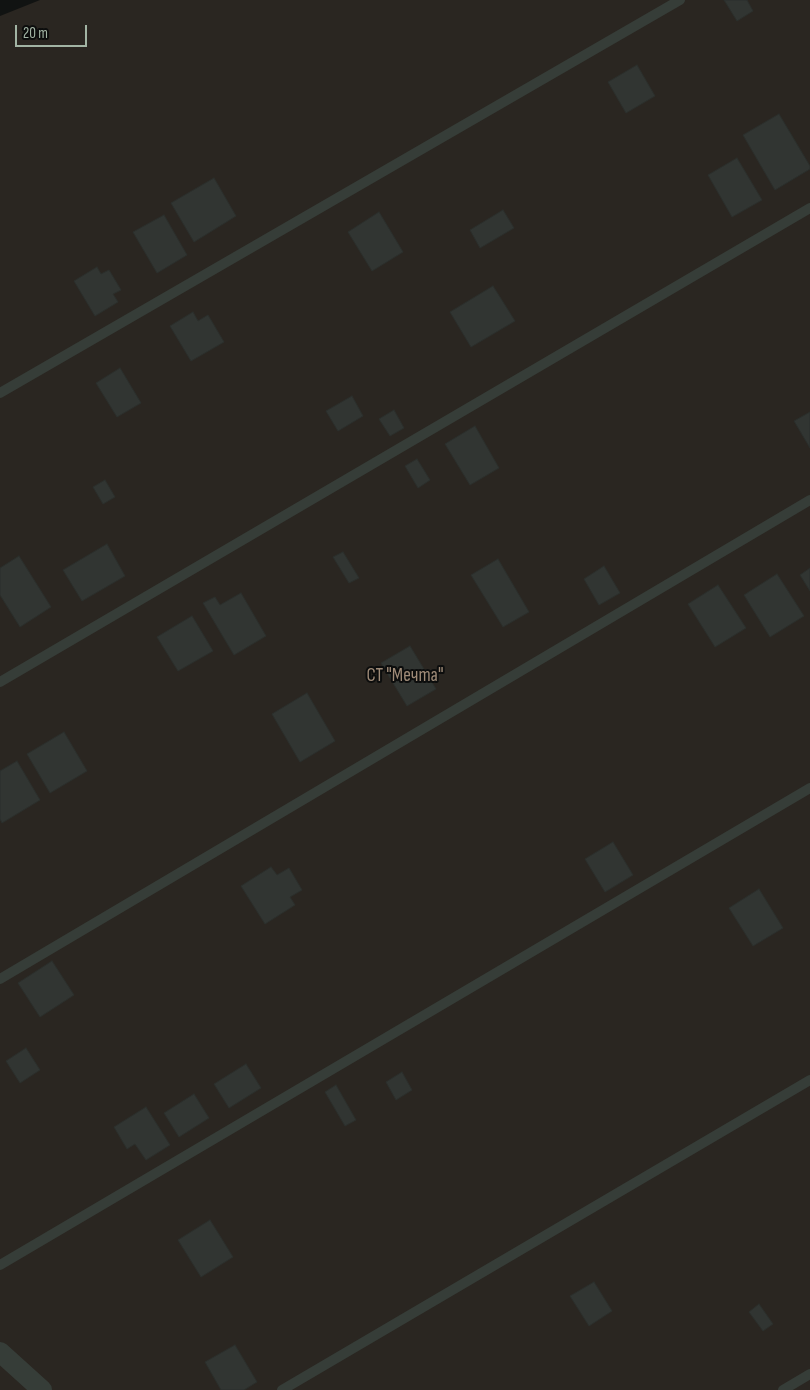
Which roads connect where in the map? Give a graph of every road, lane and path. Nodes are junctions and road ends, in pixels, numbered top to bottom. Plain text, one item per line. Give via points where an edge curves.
1 (680, 0) edge
2 (810, 208) edge
3 (0, 393) edge
4 (810, 500) edge
5 (0, 682) edge
6 (810, 788) edge
7 (0, 979) edge
8 (810, 1080) edge
9 (0, 1265) edge
10 (0, 1352) edge
11 (810, 1374) edge
12 (42, 1390) edge
13 (282, 1390) edge
14 (783, 1390) edge

1 - 3 lane
2 - 5 lane
4 - 7 lane
6 - 9 lane
8 - 13 lane
10 - 12 street
11 - 14 lane

